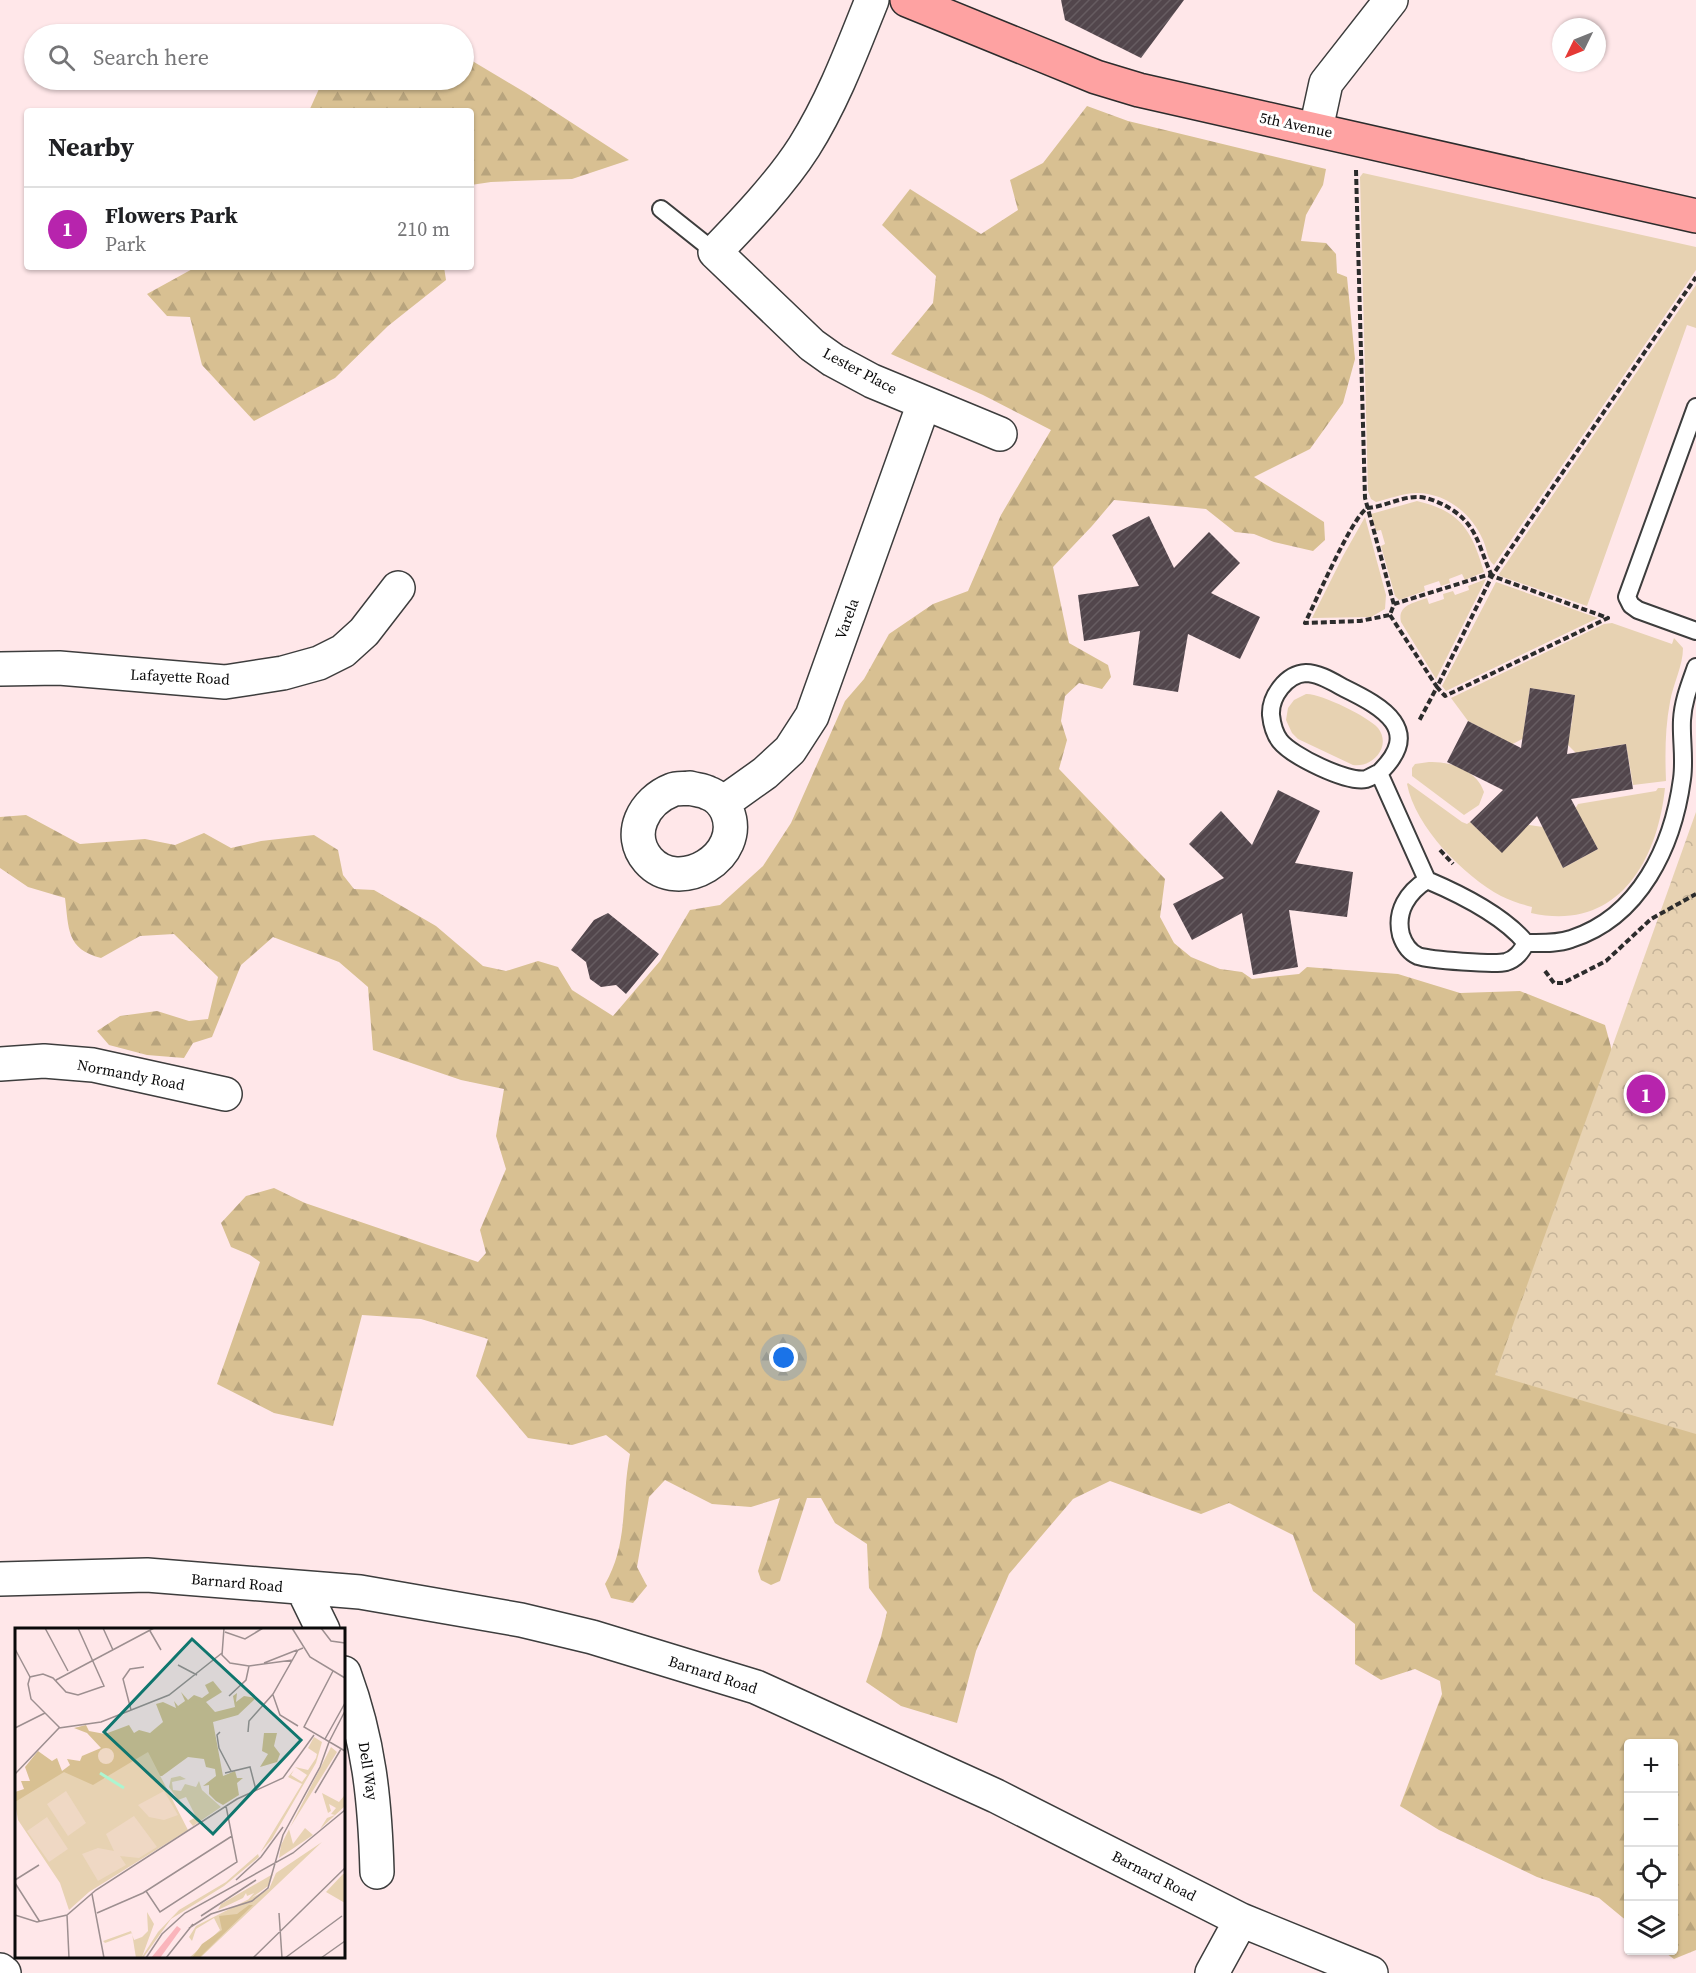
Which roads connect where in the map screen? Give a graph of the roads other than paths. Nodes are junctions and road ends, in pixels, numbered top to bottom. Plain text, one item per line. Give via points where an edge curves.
1 (872, 0) edge
2 (907, 0) edge
3 (1391, 0) edge
4 (1316, 129) junction
5 (662, 209) dead end
6 (1696, 216) edge
7 (715, 252) junction
8 (924, 403) junction
9 (1696, 407) edge
10 (1000, 434) dead end
11 (398, 588) dead end
12 (1696, 631) edge
13 (1696, 667) edge
14 (0, 669) edge
15 (1379, 773) junction
16 (723, 803) dead end
17 (1427, 880) junction
18 (1526, 943) junction
19 (0, 1064) edge
20 (225, 1094) dead end
21 (0, 1579) edge
22 (303, 1589) junction
23 (322, 1628) edge
24 (345, 1676) edge
25 (377, 1872) dead end
26 (1240, 1920) junction
27 (0, 1970) edge
28 (4, 1973) edge
29 (1212, 1973) edge
30 (1371, 1973) edge

1 - 7 street via 833,94 804,147
2 - 4 street, 5th Avenue via 1096,77 1185,102
3 - 4 street via 1326,83
4 - 6 street, 5th Avenue
5 - 7 lane, Lester Place
7 - 8 street, Lester Place via 819,350 872,381
8 - 10 street, Lester Place
8 - 16 street, Varela via 812,716 790,750
9 - 12 lane via 1627,597 1638,610
11 - 14 street, Lafayette Road via 364,632 342,651 319,663 283,673 225,682 59,668
13 - 18 lane via 1682,719 1683,765 1674,817 1665,845 1642,888 1611,920 1590,931 1570,940
15 - 15 lane via 1397,752 1398,735 1390,717 1375,703 1313,674 1292,678 1280,689 1271,708 1273,730 1290,750 1343,777 1367,778
15 - 17 lane
17 - 18 lane via 1508,924
17 - 18 lane via 1410,893 1400,910 1403,943 1416,955 1505,962 1521,952
19 - 20 street, Normandy Road via 44,1061 93,1065
21 - 22 street, Barnard Road via 147,1575
22 - 23 street
22 - 26 street, Barnard Road via 360,1592 521,1620 592,1637 756,1687 996,1796
24 - 25 street, Dell Way via 369,1759
26 - 29 street
26 - 30 street, Barnard Road
27 - 28 street

